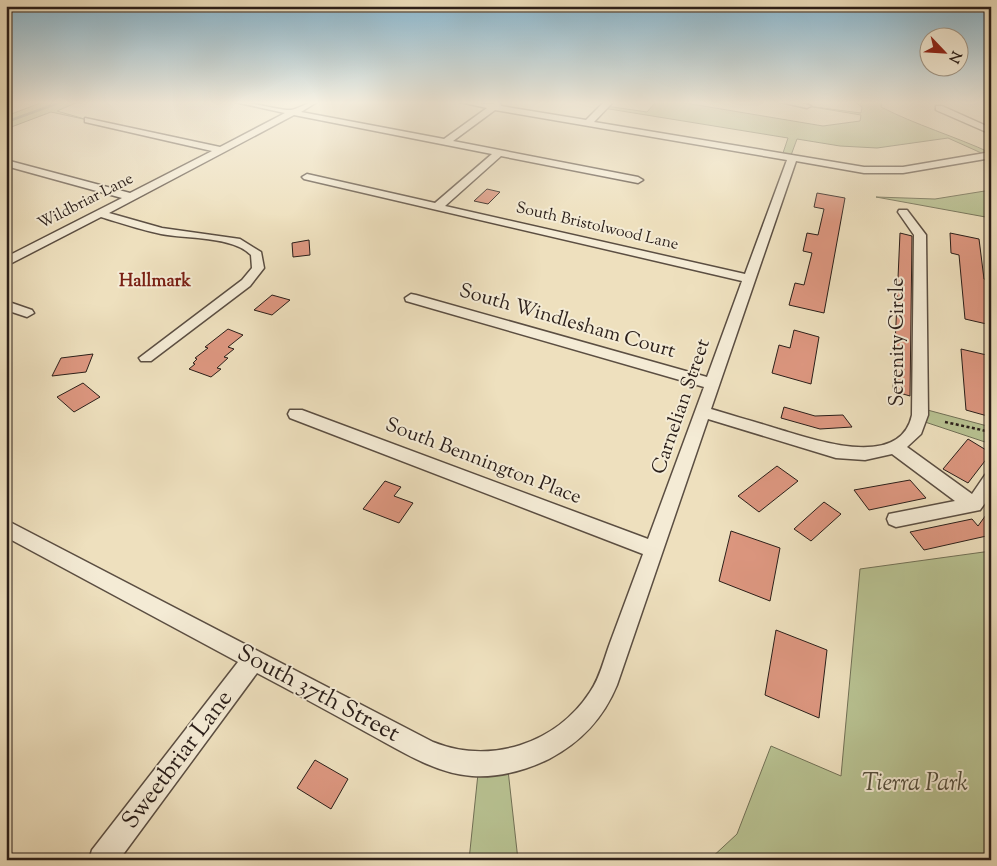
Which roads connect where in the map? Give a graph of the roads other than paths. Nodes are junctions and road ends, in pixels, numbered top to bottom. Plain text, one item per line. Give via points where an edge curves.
1 (187, 142) edge
2 (236, 142) edge
3 (443, 142) edge
4 (701, 142) edge
5 (446, 143) joint
6 (221, 150) junction
7 (499, 153) junction
8 (991, 155) edge
9 (792, 158) junction
10 (6, 162) edge
11 (307, 177) dead end
12 (638, 180) dead end
13 (131, 197) junction
14 (438, 207) junction
15 (903, 212) dead end
16 (99, 214) junction
17 (9, 258) edge
18 (749, 279) junction
19 (411, 298) dead end
20 (6, 305) edge
21 (27, 313) dead end
22 (146, 358) dead end
23 (713, 384) junction
24 (703, 412) junction
25 (296, 414) dead end
26 (894, 447) junction
27 (991, 480) edge
28 (974, 505) junction
29 (896, 519) dead end
30 (6, 528) edge
31 (654, 550) junction
32 (253, 660) junction
33 (612, 669) joint
34 (102, 860) edge

1 - 6 street
2 - 6 street, Wildbriar Lane
3 - 5 street
4 - 9 street
5 - 7 street
6 - 13 street, Wildbriar Lane
7 - 12 street
7 - 14 street
8 - 9 street via 893,171 864,170
9 - 18 street, Carnelian Street
10 - 13 street
11 - 14 street
13 - 16 street, Wildbriar Lane
14 - 18 street, South Bristolwood Lane
15 - 26 street, Serenity Circle via 920,235 920,415 910,436
16 - 17 street, Wildbriar Lane
16 - 22 street via 161,232 236,241 257,254 258,268 246,283
18 - 23 street, Carnelian Street
19 - 23 street, South Windlesham Court
20 - 21 street
23 - 24 street, Carnelian Street
24 - 26 street, Serenity Circle via 837,452 871,454
24 - 31 street, Carnelian Street
25 - 31 street, South Bennington Place
26 - 28 street
27 - 28 street
28 - 29 street
30 - 32 street, South 37th Street
31 - 33 street, Carnelian Street
32 - 33 street, South 37th Street via 426,751 452,760 479,764 534,754 563,738 583,721 599,700
32 - 34 street, Sweetbriar Lane

